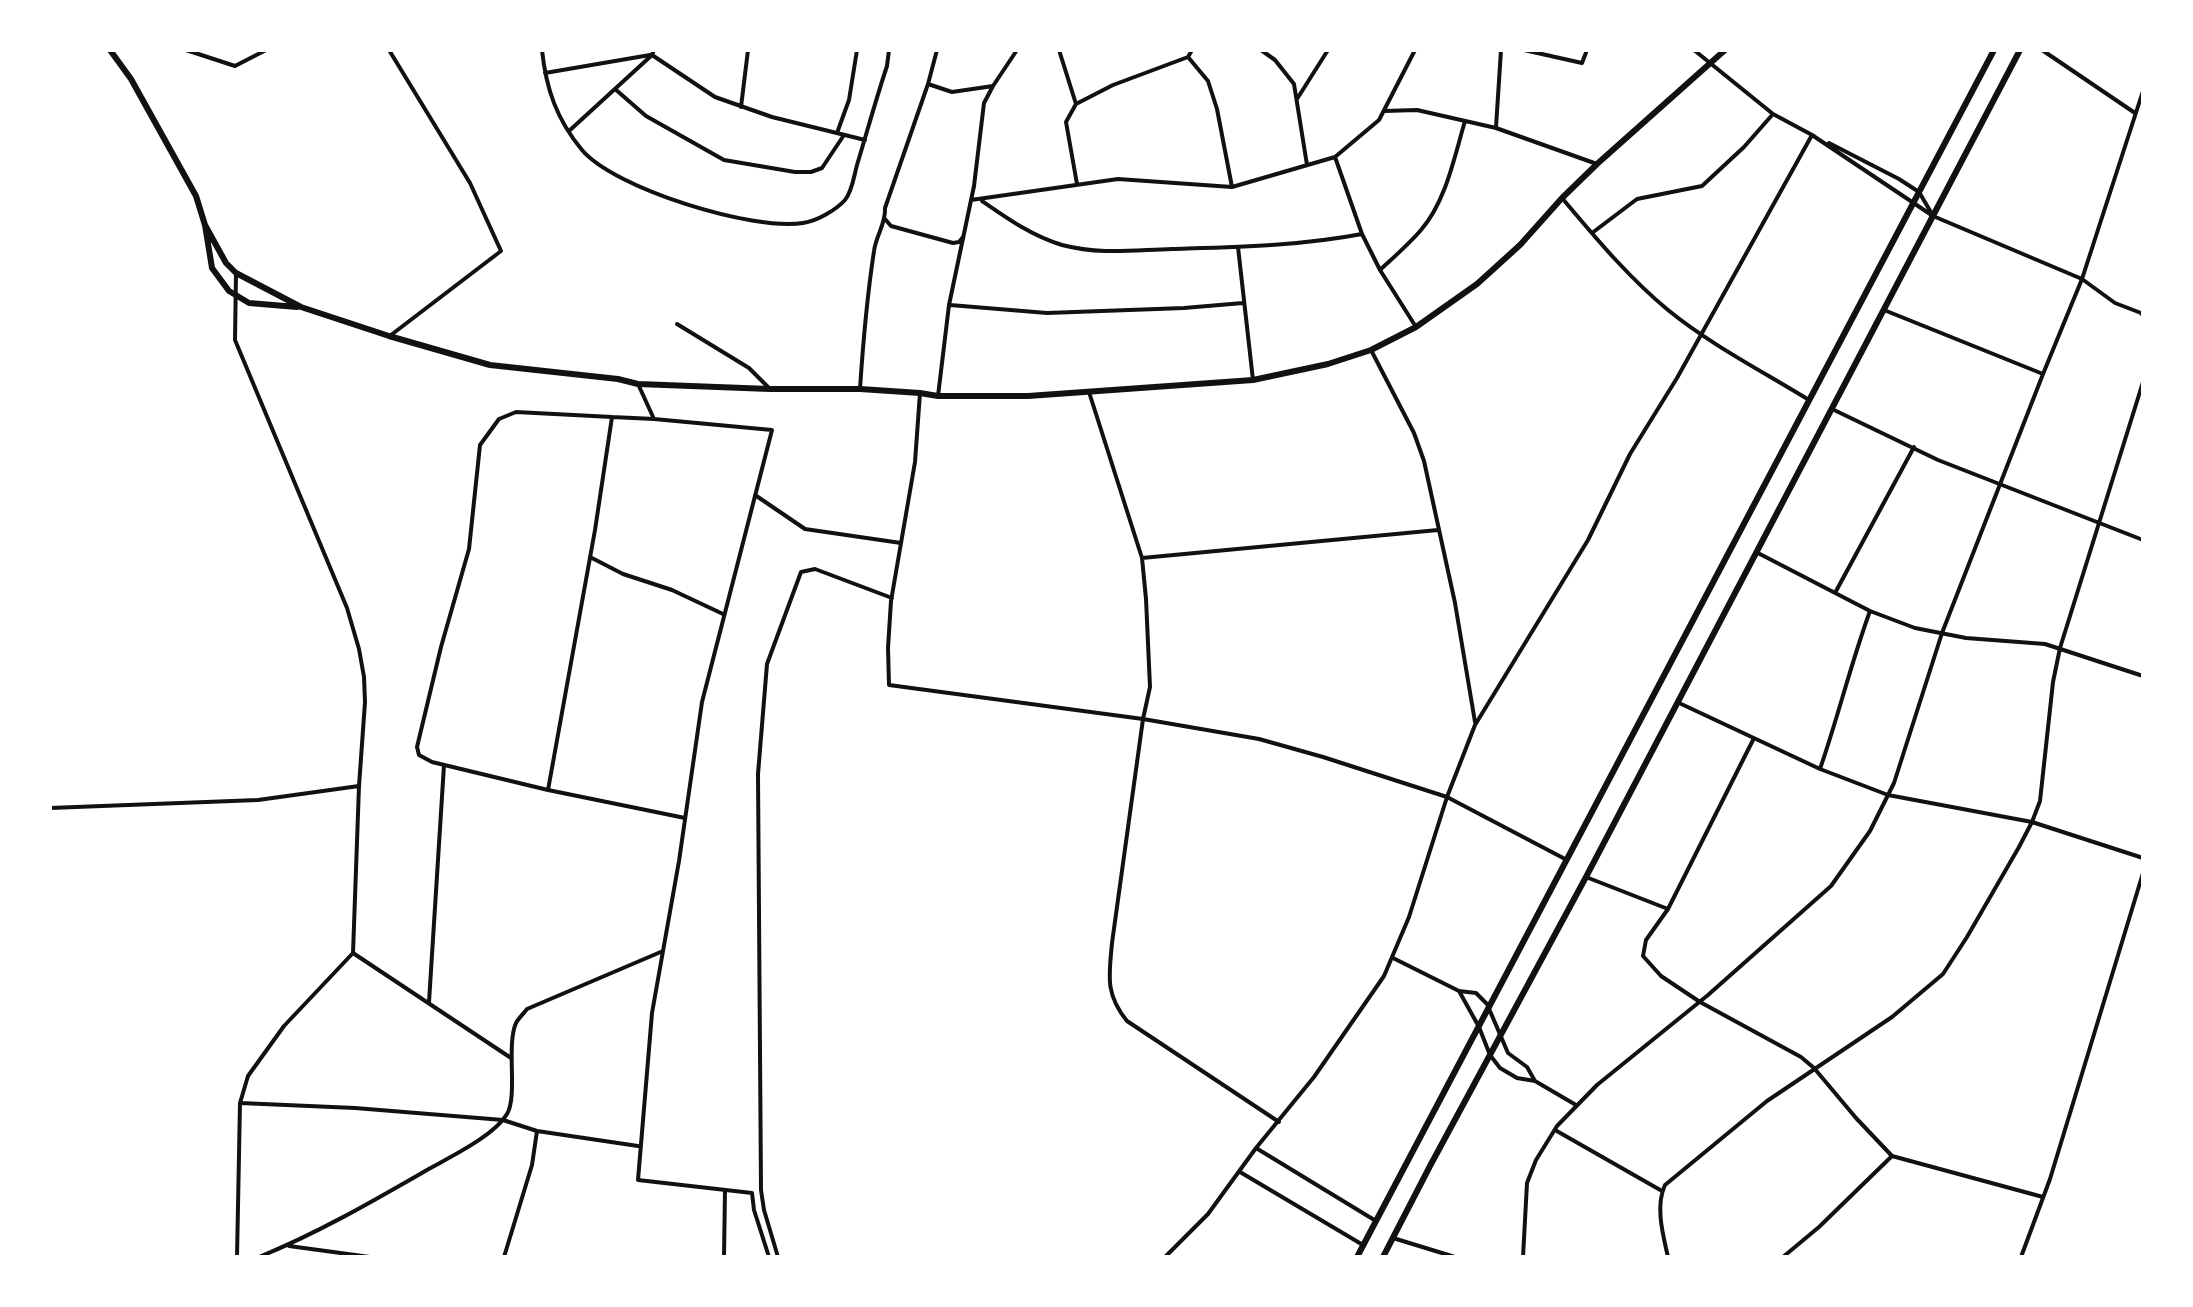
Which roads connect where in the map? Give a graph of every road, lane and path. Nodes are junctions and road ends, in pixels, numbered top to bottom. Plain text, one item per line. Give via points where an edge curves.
1 (110, 50) edge
2 (186, 50) edge
3 (266, 50) edge
4 (389, 50) edge
5 (542, 50) edge
6 (748, 50) edge
7 (857, 50) edge
8 (889, 50) edge
9 (937, 50) edge
10 (1017, 50) edge
11 (1059, 50) edge
12 (1192, 50) edge
13 (1261, 50) edge
14 (1328, 50) edge
15 (1415, 50) edge
16 (1501, 50) edge
17 (1524, 50) edge
18 (1587, 50) edge
19 (1694, 50) edge
20 (1725, 50) edge
21 (1994, 50) edge
22 (2020, 50) edge
23 (2042, 50) edge
24 (653, 52) edge
25 (1188, 57) junction
26 (1709, 64) junction
27 (545, 73) junction
28 (928, 84) junction
29 (993, 86) junction
30 (615, 89) junction
31 (2143, 91) edge
32 (1297, 100) junction
33 (1076, 104) junction
34 (741, 107) junction
35 (1384, 111) junction
36 (2135, 113) junction
37 (1773, 114) junction
38 (1465, 121) junction
39 (1496, 128) junction
40 (569, 131) junction
41 (840, 134) junction
42 (1812, 135) junction
43 (865, 140) junction
44 (1335, 157) junction
45 (1597, 164) junction
46 (1307, 165) junction
47 (1077, 184) junction
48 (1232, 187) junction
49 (1919, 192) junction
50 (1562, 198) junction
51 (971, 200) junction
52 (981, 200) junction
53 (1913, 204) junction
54 (1933, 216) junction
55 (885, 219) junction
56 (205, 225) junction
57 (1592, 233) junction
58 (1362, 234) junction
59 (965, 235) junction
60 (1238, 247) junction
61 (1380, 270) junction
62 (236, 273) junction
63 (2082, 279) junction
64 (235, 295) junction
65 (1243, 303) junction
66 (949, 305) junction
67 (301, 307) junction
68 (1884, 310) junction
69 (2142, 314) edge
70 (677, 324) dead end
71 (1416, 327) junction
72 (1701, 334) junction
73 (389, 336) junction
74 (1371, 350) junction
75 (2043, 374) junction
76 (1253, 380) junction
77 (638, 384) junction
78 (2143, 384) edge
79 (770, 389) junction
80 (860, 389) junction
81 (1089, 392) junction
82 (920, 393) junction
83 (938, 396) junction
84 (1809, 400) junction
85 (1832, 409) junction
86 (612, 417) junction
87 (654, 419) junction
88 (1914, 447) junction
89 (2000, 485) junction
90 (755, 495) junction
91 (2099, 522) junction
92 (1439, 530) junction
93 (2143, 540) edge
94 (901, 543) junction
95 (1756, 552) junction
96 (590, 557) junction
97 (1142, 558) junction
98 (1835, 593) junction
99 (892, 598) junction
100 (1870, 611) junction
101 (723, 614) junction
102 (1942, 633) junction
103 (2060, 648) junction
104 (2143, 676) edge
105 (1677, 701) junction
106 (1143, 719) junction
107 (1475, 725) junction
108 (1754, 738) junction
109 (444, 765) junction
110 (1820, 769) junction
111 (359, 786) junction
112 (548, 790) junction
113 (1888, 795) junction
114 (1447, 797) junction
115 (50, 808) edge
116 (685, 818) junction
117 (2032, 822) junction
118 (2143, 858) edge
119 (1567, 860) junction
120 (2143, 873) edge
121 (1586, 877) junction
122 (1668, 909) junction
123 (663, 951) junction
124 (353, 953) junction
125 (1393, 958) junction
126 (1459, 991) junction
127 (1700, 1002) junction
128 (429, 1003) junction
129 (1489, 1008) junction
130 (1479, 1027) junction
131 (1500, 1036) junction
132 (1490, 1055) junction
133 (511, 1058) junction
134 (1814, 1068) junction
135 (1535, 1081) junction
136 (240, 1103) junction
137 (1577, 1105) junction
138 (503, 1120) junction
139 (1279, 1122) junction
140 (1555, 1130) junction
141 (537, 1131) junction
142 (639, 1146) junction
143 (1256, 1148) junction
144 (1892, 1156) junction
145 (1240, 1172) junction
146 (725, 1190) junction
147 (1662, 1191) junction
148 (2044, 1197) junction
149 (1376, 1221) junction
150 (1393, 1238) junction
151 (1363, 1245) junction
152 (287, 1246) junction
153 (1784, 1256) edge
154 (237, 1257) edge
155 (259, 1257) edge
156 (370, 1257) edge
157 (504, 1257) edge
158 (724, 1257) edge
159 (769, 1257) edge
160 (778, 1257) edge
161 (1165, 1257) edge
162 (1357, 1257) edge
163 (1383, 1257) edge
164 (1455, 1257) edge
165 (1523, 1257) edge
166 (1668, 1257) edge
167 (1793, 1257) edge
168 (2021, 1257) edge

1 - 56 main road via 189,183
2 - 3 street via 235,66
4 - 73 street via 470,183 501,251
5 - 27 street
6 - 34 street
7 - 41 street
8 - 43 street
9 - 28 street
10 - 29 street
11 - 33 street
12 - 25 street
13 - 32 street via 1294,84
14 - 32 street
15 - 35 street
16 - 39 street
17 - 18 street via 1582,63
19 - 26 street
20 - 26 main road
21 - 49 main road
22 - 54 main road
23 - 36 street
24 - 27 street
24 - 30 street
24 - 34 street via 715,97
25 - 33 street
25 - 48 street via 1208,81
26 - 37 street
26 - 45 main road
27 - 40 street via 559,119
28 - 29 street via 952,92
28 - 55 street
29 - 51 street via 984,103
30 - 40 street
30 - 41 street via 646,116 724,160 811,172 822,168
31 - 36 street
32 - 46 street
33 - 47 street via 1066,122
34 - 41 street
35 - 38 street via 1417,110
35 - 44 street
36 - 63 street
37 - 42 street
37 - 57 street via 1702,186 1637,199
38 - 39 street
38 - 61 street via 1437,206 1422,229
39 - 45 street
40 - 43 street via 583,152 639,187 768,223 805,223 847,198
41 - 43 street
42 - 49 street
42 - 53 street
42 - 72 street
44 - 46 street
44 - 58 street
45 - 50 main road
46 - 48 street
47 - 48 street via 1118,179
47 - 52 street
49 - 53 main road
49 - 54 street
50 - 57 street
50 - 71 main road via 1477,284
51 - 52 street
51 - 59 street
52 - 60 street via 1031,234 1097,252
53 - 54 street
53 - 84 main road
54 - 63 street
54 - 68 main road
55 - 59 street via 891,226 953,243
55 - 80 street via 875,245
56 - 62 main road
56 - 64 main road via 212,268
57 - 72 street via 1619,265
58 - 60 street
58 - 61 street
59 - 66 street
60 - 65 street
61 - 71 street
62 - 64 street
62 - 67 main road
63 - 69 street via 2115,303
63 - 75 street
64 - 67 main road via 249,303
64 - 111 street via 235,340 347,608 359,649 365,702
65 - 66 street via 1047,313
65 - 76 street
66 - 83 street
67 - 73 main road
68 - 75 street
68 - 85 main road
70 - 79 street via 749,368
71 - 74 main road
72 - 84 street
72 - 107 street via 1630,454 1588,540
73 - 77 main road via 490,365
74 - 76 main road
74 - 92 street via 1419,446
75 - 89 street
76 - 81 main road
77 - 79 main road
77 - 87 street
78 - 91 street
79 - 80 main road
80 - 82 main road
81 - 83 main road
81 - 97 street
82 - 83 main road
82 - 94 street
84 - 119 main road
85 - 88 street
85 - 95 main road
86 - 87 street
86 - 96 street
86 - 109 street via 516,412 499,419 480,445 469,549 417,747 419,755
87 - 90 street via 772,430
88 - 89 street
88 - 98 street
89 - 91 street
89 - 102 street
90 - 94 street via 805,529
90 - 101 street
91 - 93 street
91 - 103 street
92 - 97 street
92 - 107 street
94 - 99 street
95 - 98 street
95 - 105 main road
96 - 101 street
96 - 112 street
97 - 106 street via 1150,687
98 - 100 street
99 - 106 street via 889,685
99 - 160 street via 815,569 801,572 767,664 758,774 761,1190
100 - 102 street
100 - 110 street
101 - 116 street via 702,702
102 - 103 street
102 - 113 street
103 - 104 street
103 - 117 street via 2040,801
105 - 108 street
105 - 121 main road
106 - 114 street via 1259,739
106 - 139 street via 1112,943 1109,979 1115,1006 1127,1021
107 - 114 street
108 - 110 street
108 - 122 street
109 - 112 street
109 - 128 street
110 - 113 street
111 - 115 street via 258,800
111 - 124 street
112 - 116 street
113 - 117 street
113 - 127 street via 1831,886
114 - 119 street
114 - 125 street
116 - 123 street
117 - 118 street
117 - 134 street via 1943,974 1892,1017
119 - 129 main road
120 - 148 street
121 - 122 street
121 - 131 main road
122 - 127 street via 1646,940 1643,956 1661,976
123 - 133 street via 527,1009 515,1024
123 - 142 street
124 - 128 street
124 - 136 street via 284,1026 248,1076
125 - 126 street
125 - 139 street
126 - 129 street via 1476,993
126 - 130 street
127 - 134 street
127 - 137 street
128 - 133 street
129 - 130 main road
129 - 131 street
130 - 132 street
130 - 149 main road
131 - 132 main road
131 - 135 street via 1508,1053
132 - 135 street via 1517,1078
132 - 150 main road
133 - 138 street via 511,1102
134 - 144 street
134 - 147 street
135 - 137 street
136 - 138 street
136 - 154 street
137 - 140 street
138 - 141 street
138 - 152 street via 449,1157
139 - 143 street
140 - 147 street
140 - 165 street via 1527,1183
141 - 142 street
141 - 157 street
142 - 146 street via 638,1180
143 - 145 street
143 - 149 street
144 - 148 street
144 - 153 street
145 - 151 street
145 - 161 street
146 - 158 street
146 - 159 street via 752,1193
147 - 166 street
148 - 168 street
149 - 151 main road
150 - 163 main road
150 - 164 street
151 - 162 main road
152 - 155 street
152 - 156 street
153 - 167 street

